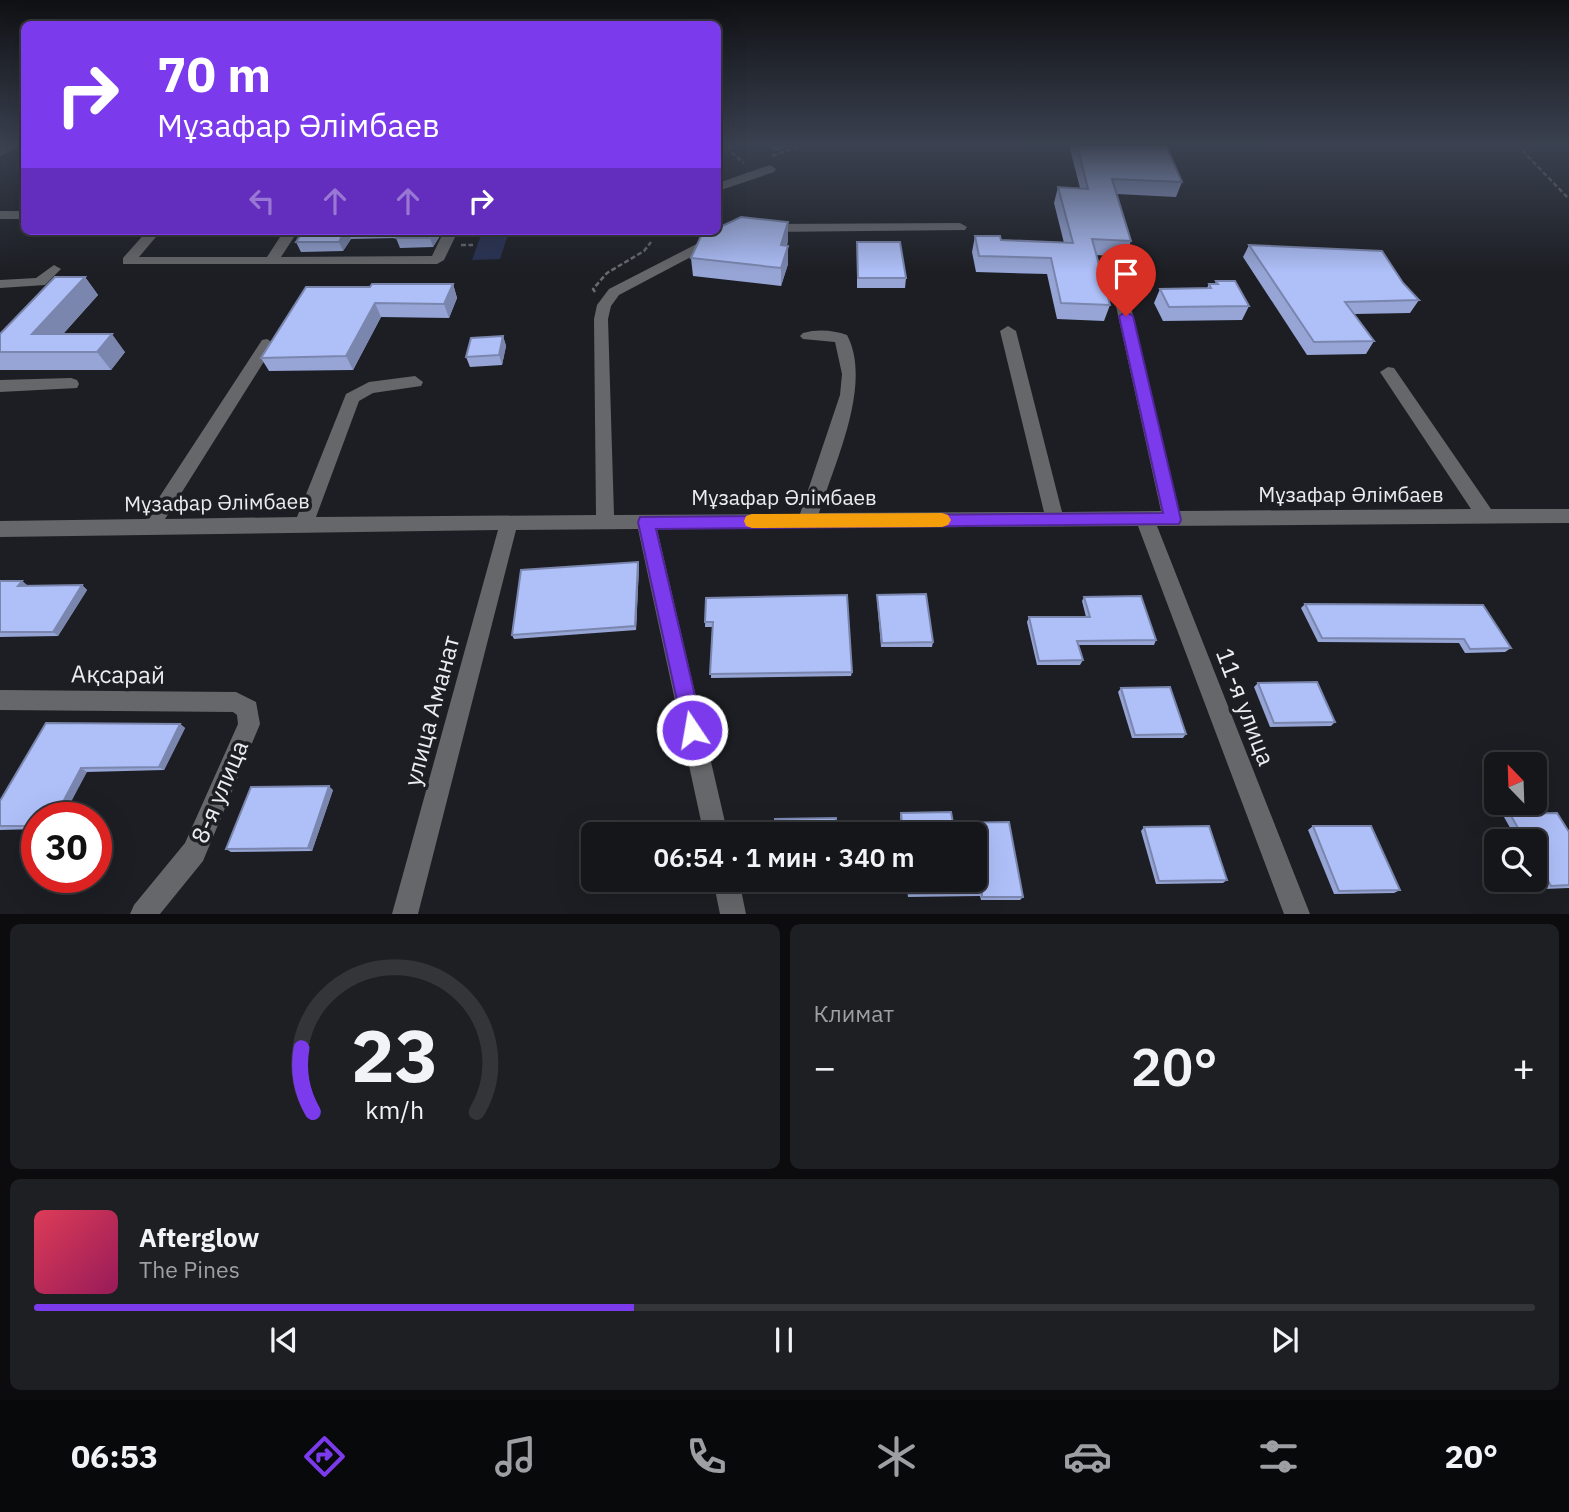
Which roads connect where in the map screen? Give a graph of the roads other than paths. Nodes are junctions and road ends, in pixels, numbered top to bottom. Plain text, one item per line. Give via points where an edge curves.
1 (21, 215) edge
2 (3, 217) edge
3 (960, 227) dead end
4 (151, 235) edge
5 (288, 235) edge
6 (449, 235) edge
7 (271, 261) junction
8 (1114, 265) dead end
9 (54, 269) dead end
10 (0, 284) edge
11 (1008, 331) dead end
12 (808, 336) dead end
13 (267, 344) edge
14 (1388, 372) dead end
15 (415, 382) dead end
16 (71, 384) dead end
17 (0, 386) edge
18 (1569, 516) edge
19 (1486, 517) junction
20 (1145, 519) junction
21 (1055, 520) junction
22 (1172, 520) junction
23 (807, 521) junction
24 (605, 522) junction
25 (646, 522) junction
26 (509, 523) junction
27 (304, 524) junction
28 (150, 527) junction
29 (0, 529) edge
30 (0, 700) edge
31 (236, 702) joint
32 (713, 822) edge
33 (728, 892) edge
34 (143, 914) edge
35 (405, 914) edge
36 (733, 914) edge
37 (1297, 914) edge

1 - 2 street
3 - 24 street via 740,228 614,292 601,319
4 - 7 street via 128,261
5 - 7 street
6 - 7 street via 437,260
8 - 22 street
9 - 10 street via 40,282
11 - 21 street
12 - 23 street via 842,339 850,374 848,395
13 - 28 street
14 - 19 street
15 - 27 street via 369,388 352,398
16 - 17 street
18 - 19 street, Мұзафар Әлімбаев
19 - 22 street, Мұзафар Әлімбаев
20 - 21 street, Мұзафар Әлімбаев
20 - 22 street, Мұзафар Әлімбаев
20 - 37 street, 11-я улица
21 - 23 street, Мұзафар Әлімбаев
23 - 25 street, Мұзафар Әлімбаев
24 - 25 street, Мұзафар Әлімбаев
24 - 26 street, Мұзафар Әлімбаев
25 - 32 street
26 - 27 street, Мұзафар Әлімбаев
26 - 35 street, улица Аманат
27 - 28 street, Мұзафар Әлімбаев
28 - 29 street, Мұзафар Әлімбаев
30 - 31 street, Ақсарай
31 - 34 street, 8-я улица via 248,709 248,724 194,852
33 - 36 street

